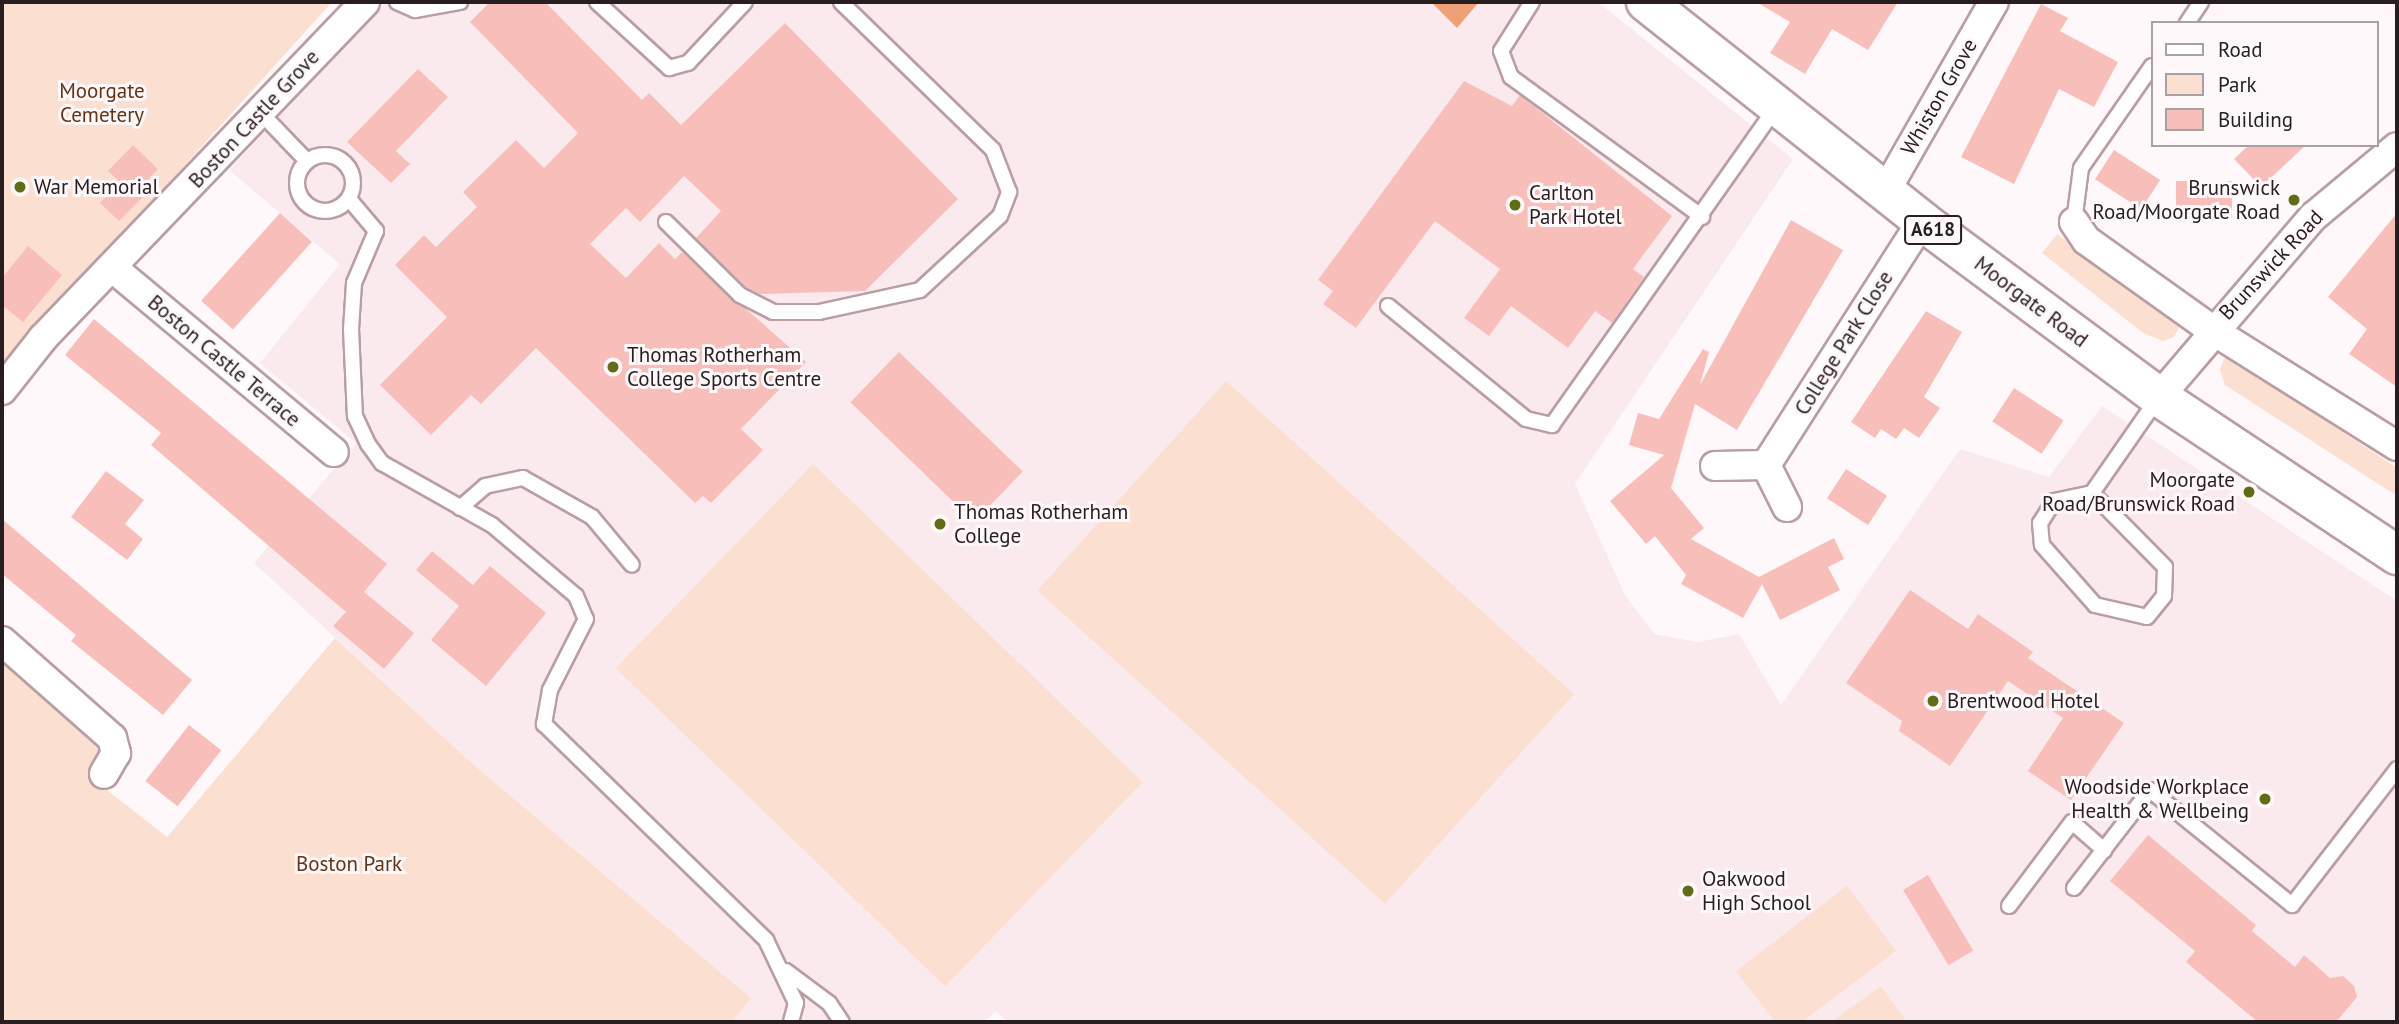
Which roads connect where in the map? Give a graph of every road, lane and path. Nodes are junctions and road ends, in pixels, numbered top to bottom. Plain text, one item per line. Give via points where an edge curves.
1 (365, 2) edge
2 (397, 2) edge
3 (460, 2) edge
4 (597, 2) edge
5 (841, 2) edge
6 (1532, 2) edge
7 (1646, 2) edge
8 (1994, 2) edge
9 (2201, 2) edge
10 (736, 5) edge
11 (2188, 21) edge
12 (2150, 69) edge
13 (1776, 106) junction
14 (260, 112) junction
15 (2397, 147) edge
16 (307, 161) junction
17 (1885, 192) junction
18 (349, 199) junction
19 (1702, 217) junction
20 (1922, 221) junction
21 (666, 222) dead end
22 (2074, 222) joint
23 (114, 269) junction
24 (1388, 306) dead end
25 (2211, 330) junction
26 (2, 390) edge
27 (2159, 397) junction
28 (2397, 446) edge
29 (334, 452) dead end
30 (1766, 465) junction
31 (1715, 466) dead end
32 (2092, 493) junction
33 (1787, 506) dead end
34 (460, 508) junction
35 (2397, 555) edge
36 (632, 565) dead end
37 (2, 641) edge
38 (2397, 769) edge
39 (104, 774) dead end
40 (2104, 850) junction
41 (2074, 888) dead end
42 (2009, 906) dead end
43 (785, 970) junction
44 (791, 1022) edge
45 (842, 1022) edge

1 - 14 street, Boston Castle Grove
2 - 3 lane via 415,10
4 - 10 lane via 669,68 688,63
5 - 21 lane via 993,150 1009,192 1000,216 920,290 819,312 773,312 740,295
6 - 19 lane via 1501,51 1511,76
7 - 13 main road, Moorgate Road / A618
8 - 17 street, Whiston Grove
9 - 11 lane
12 - 22 lane via 2081,168
13 - 17 main road, Moorgate Road / A618
13 - 19 lane
14 - 16 lane
14 - 23 street, Boston Castle Grove
15 - 25 street, Brunswick Road via 2313,217
16 - 18 lane via 324,154 348,165 354,182
16 - 18 lane via 297,177 306,204 324,211
17 - 20 main road, Moorgate Road / A618
18 - 34 lane via 376,231 354,283 355,416 382,463
19 - 24 lane via 1552,425 1525,419
20 - 27 main road, Moorgate Road / A618
20 - 30 street, College Park Close
22 - 25 street via 2086,240
23 - 26 street, Boston Castle Grove via 43,338
23 - 29 street, Boston Castle Terrace
25 - 27 street, Brunswick Road
25 - 28 street
27 - 32 lane
27 - 35 main road, Moorgate Road / A618
30 - 31 street
30 - 33 street
32 - 32 lane via 2165,567 2164,596 2147,617 2095,605 2042,545 2040,523 2054,501
34 - 36 lane via 485,486 523,478 592,517
34 - 43 lane via 543,563 576,596 586,619 550,690 544,724 766,940
37 - 39 street via 112,738 116,753
38 - 40 lane via 2291,905 2150,790
40 - 41 lane
40 - 42 lane via 2072,822
43 - 44 lane via 796,1003
43 - 45 lane via 829,1003

